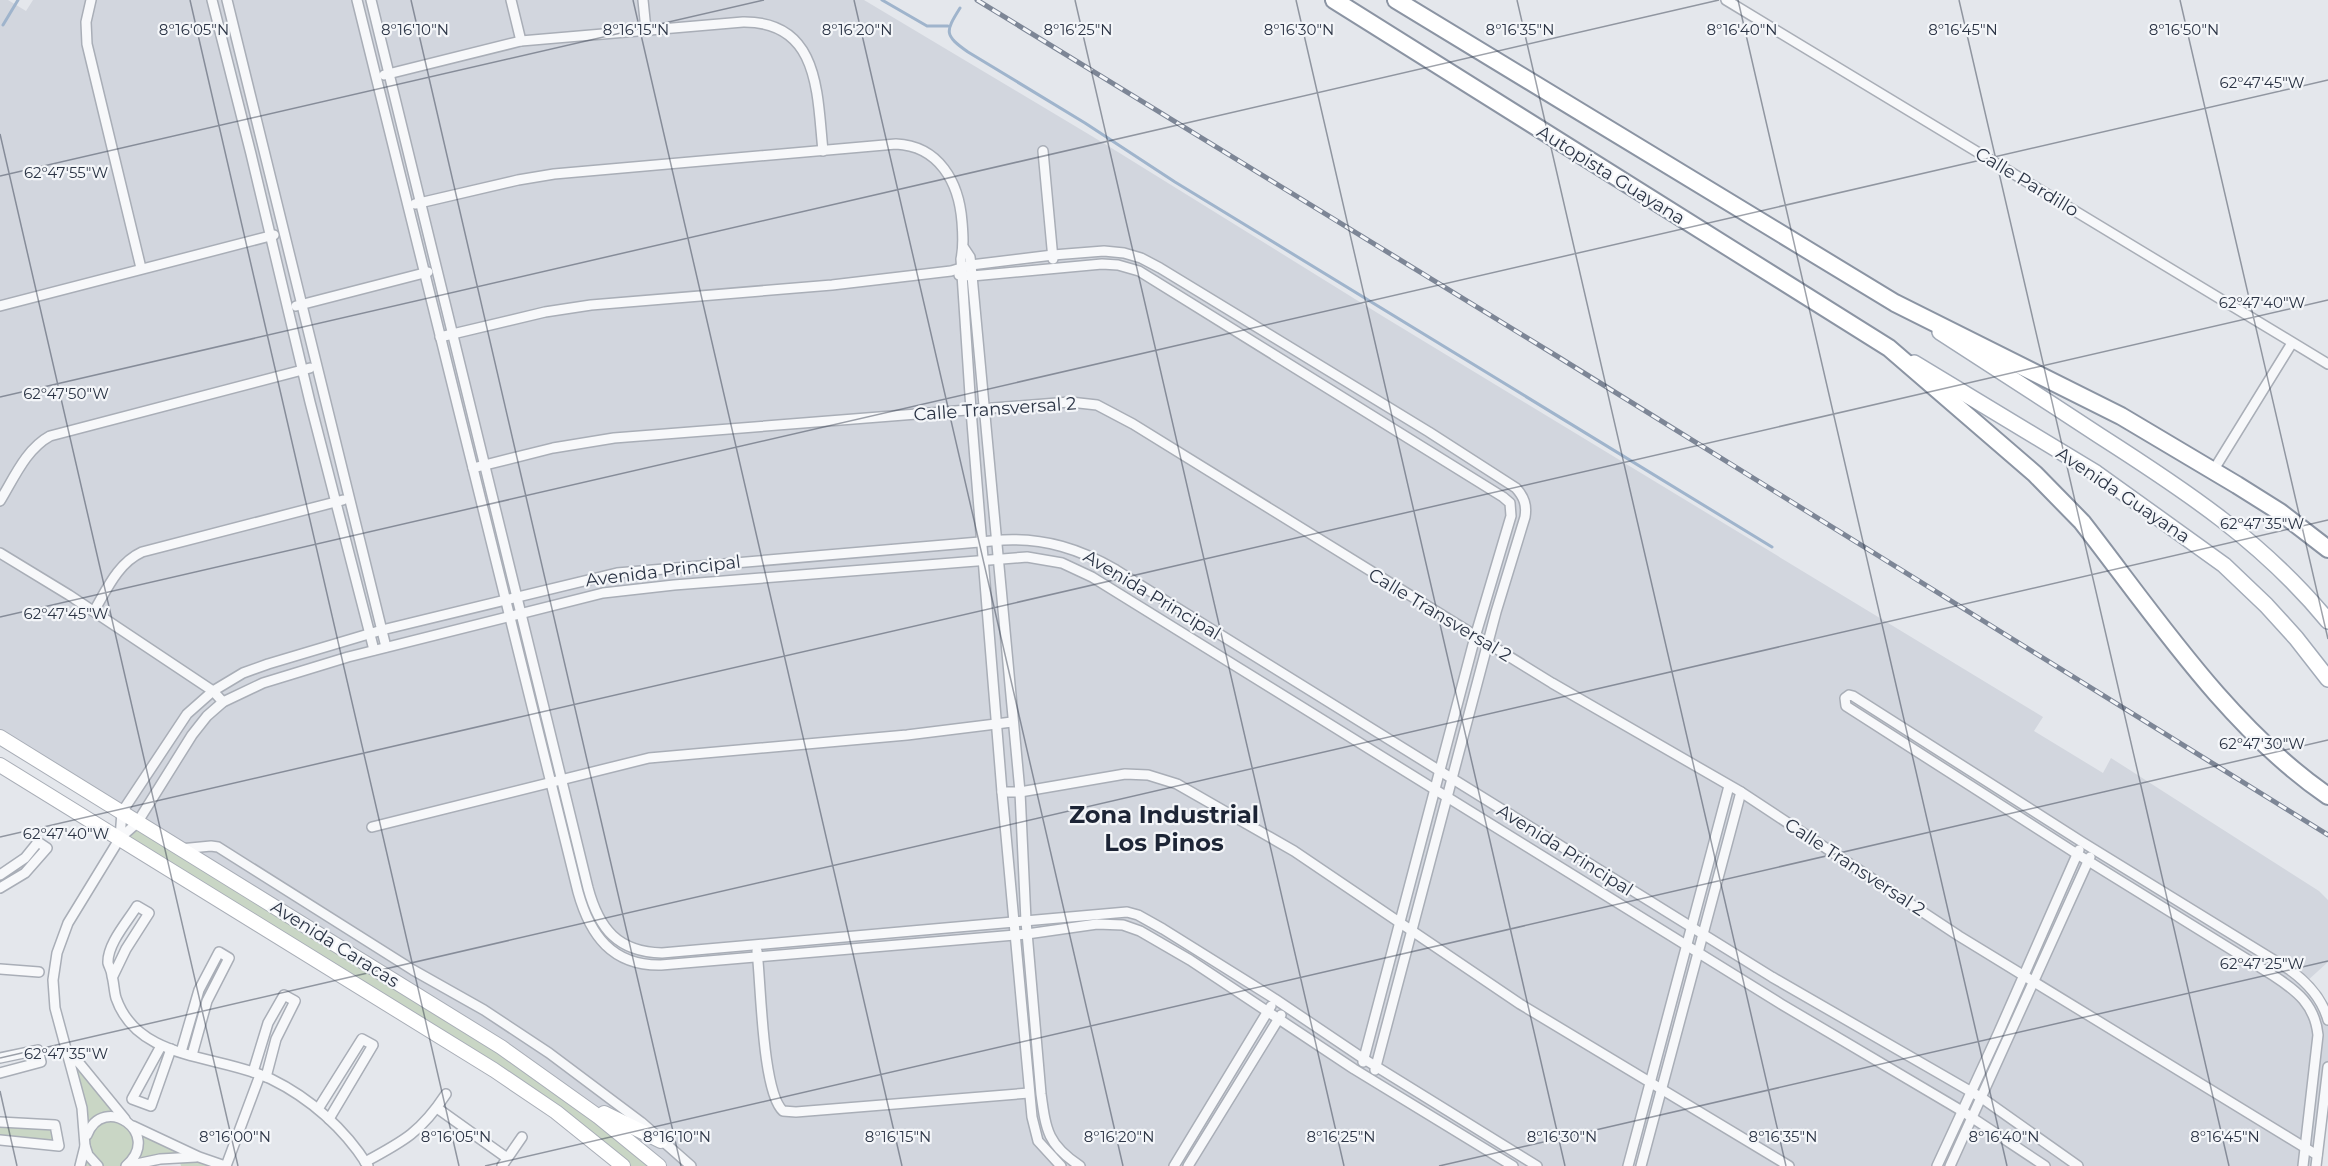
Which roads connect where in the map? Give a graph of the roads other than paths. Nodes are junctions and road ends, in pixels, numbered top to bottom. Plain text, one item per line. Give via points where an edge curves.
1 (91, 0) edge
2 (212, 0) edge
3 (227, 0) edge
4 (357, 0) edge
5 (371, 0) edge
6 (511, 0) edge
7 (643, 0) edge
8 (1334, 0) edge
9 (1396, 0) edge
10 (1726, 0) edge
11 (646, 30) junction
12 (521, 41) junction
13 (389, 73) junction
14 (376, 77) junction
15 (252, 97) junction
16 (238, 100) junction
17 (823, 151) junction
18 (1043, 151) dead end
19 (421, 202) junction
20 (408, 205) junction
21 (284, 232) junction
22 (270, 237) junction
23 (1053, 255) junction
24 (1149, 262) junction
25 (141, 268) junction
26 (1054, 268) junction
27 (437, 269) junction
28 (967, 271) junction
29 (424, 273) junction
30 (1145, 274) junction
31 (1206, 297) junction
32 (1895, 303) junction
33 (302, 305) junction
34 (0, 306) edge
35 (288, 308) junction
36 (1200, 308) junction
37 (453, 334) junction
38 (440, 337) junction
39 (2292, 343) junction
40 (1889, 348) junction
41 (1293, 350) junction
42 (1287, 362) junction
43 (2328, 364) edge
44 (316, 366) junction
45 (304, 369) junction
46 (984, 409) junction
47 (971, 410) junction
48 (1471, 459) junction
49 (485, 465) junction
50 (473, 468) junction
51 (2213, 471) junction
52 (1464, 472) junction
53 (350, 499) junction
54 (0, 501) edge
55 (338, 502) junction
56 (1510, 503) junction
57 (1525, 503) junction
58 (997, 540) junction
59 (982, 542) junction
60 (1070, 547) junction
61 (2327, 548) edge
62 (0, 554) edge
63 (1088, 555) junction
64 (998, 558) junction
65 (984, 560) junction
66 (1062, 563) junction
67 (686, 566) junction
68 (641, 570) junction
69 (1081, 571) junction
70 (687, 584) junction
71 (643, 588) junction
72 (517, 596) junction
73 (505, 598) junction
74 (94, 611) junction
75 (521, 613) junction
76 (509, 616) junction
77 (2328, 621) edge
78 (382, 630) junction
79 (369, 634) junction
80 (1475, 636) junction
81 (1488, 644) junction
82 (386, 647) junction
83 (374, 650) junction
84 (2328, 679) edge
85 (213, 691) junction
86 (223, 702) junction
87 (1012, 722) junction
88 (997, 725) junction
89 (0, 737) edge
90 (0, 765) edge
91 (1439, 772) junction
92 (561, 779) junction
93 (1452, 780) junction
94 (550, 782) junction
95 (1729, 786) junction
96 (1434, 789) junction
97 (1002, 792) junction
98 (1020, 792) junction
99 (1741, 792) junction
100 (2328, 796) edge
101 (1447, 797) junction
102 (123, 812) junction
103 (137, 823) junction
104 (372, 827) dead end
105 (120, 838) junction
106 (2082, 842) junction
107 (180, 849) junction
108 (2093, 849) junction
109 (2077, 854) junction
110 (2088, 861) junction
111 (1707, 866) junction
112 (1720, 872) junction
113 (585, 874) junction
114 (0, 875) edge
115 (574, 878) junction
116 (0, 888) edge
117 (2158, 889) junction
118 (2152, 900) junction
119 (1127, 912) junction
120 (1026, 921) junction
121 (1014, 922) junction
122 (1400, 923) junction
123 (1123, 925) junction
124 (1690, 927) junction
125 (1412, 930) junction
126 (1027, 934) junction
127 (1015, 935) junction
128 (1703, 935) junction
129 (756, 945) junction
130 (1686, 945) junction
131 (2250, 945) junction
132 (1698, 952) junction
133 (757, 957) junction
134 (2244, 957) junction
135 (0, 969) edge
136 (39, 972) dead end
137 (112, 976) junction
138 (2024, 976) junction
139 (2034, 982) junction
140 (2313, 991) junction
141 (2303, 997) junction
142 (1275, 999) junction
143 (1034, 1006) junction
144 (1021, 1007) junction
145 (1286, 1008) junction
146 (1269, 1011) junction
147 (1279, 1019) junction
148 (2328, 1020) edge
149 (161, 1046) junction
150 (176, 1050) junction
151 (68, 1053) junction
152 (192, 1054) junction
153 (0, 1058) edge
154 (1364, 1059) junction
155 (1376, 1066) junction
156 (2328, 1067) edge
157 (0, 1073) edge
158 (1360, 1073) junction
159 (260, 1074) junction
160 (1373, 1081) junction
161 (1649, 1081) junction
162 (1661, 1088) junction
163 (1029, 1093) junction
164 (1971, 1093) junction
165 (446, 1094) dead end
166 (568, 1095) junction
167 (1982, 1098) junction
168 (437, 1108) junction
169 (318, 1109) junction
170 (1962, 1111) junction
171 (1973, 1118) junction
172 (329, 1119) junction
173 (0, 1122) edge
174 (129, 1123) junction
175 (522, 1137) dead end
176 (0, 1140) edge
177 (662, 1141) junction
178 (86, 1142) junction
179 (2306, 1149) junction
180 (2317, 1155) junction
181 (199, 1157) junction
182 (504, 1162) edge
183 (367, 1164) edge
184 (80, 1166) edge
185 (98, 1166) edge
186 (126, 1166) edge
187 (226, 1166) edge
188 (623, 1166) edge
189 (659, 1166) edge
190 (691, 1166) edge
191 (1061, 1166) edge
192 (1080, 1166) edge
193 (1174, 1166) edge
194 (1188, 1166) edge
195 (1513, 1166) edge
196 (1537, 1166) edge
197 (1628, 1166) edge
198 (1641, 1166) edge
199 (1789, 1166) edge
200 (1937, 1166) edge
201 (1950, 1166) edge
202 (2045, 1166) edge
203 (2078, 1166) edge
204 (2303, 1166) edge
205 (2316, 1166) edge

1 - 25 street via 87,44
2 - 16 street
3 - 15 street
4 - 14 street
5 - 13 street
6 - 12 street
7 - 11 street
8 - 40 highway, Autopista Guayana
9 - 32 highway, Autopista Guayana
10 - 39 street, Calle Pardillo
11 - 12 street
11 - 17 street via 756,22 787,33 811,64
12 - 13 street
13 - 14 street
13 - 19 street
14 - 20 street
15 - 16 street
15 - 21 street
16 - 22 street
17 - 19 street via 554,174
17 - 28 street via 896,144 926,151 956,186 964,248 970,257
18 - 23 street
19 - 20 street
19 - 27 street
20 - 29 street
21 - 22 street
21 - 33 street
22 - 25 street
22 - 35 street
23 - 24 street via 1115,252
23 - 26 street
23 - 28 street
24 - 30 street
24 - 31 street
25 - 34 street
26 - 28 street
26 - 30 street via 1110,264
27 - 29 street
27 - 37 street
28 - 37 street via 591,304
28 - 46 street
28 - 47 street
29 - 33 street
29 - 38 street
30 - 36 street
31 - 36 street
31 - 41 street
32 - 51 highway, Autopista Guayana via 2121,416
32 - 77 main road, Avenida Guayana via 2231,525 2267,556
33 - 35 street
33 - 44 street
35 - 45 street
36 - 42 street
37 - 38 street
37 - 49 street
38 - 50 street
39 - 43 street, Calle Pardillo
39 - 51 street
40 - 84 main road, Avenida Guayana via 2096,473 2224,565 2274,614
40 - 100 highway, Autopista Guayana via 2061,500 2210,687 2278,754
41 - 42 street
41 - 48 street
42 - 52 street
44 - 45 street
44 - 53 street
45 - 54 street via 50,436 26,458
45 - 55 street
46 - 47 street, Calle Transversal 2
46 - 58 street
46 - 80 street, Calle Transversal 2 via 1070,402 1106,409
47 - 49 street, Calle Transversal 2 via 601,440
47 - 59 street
48 - 52 street
48 - 57 street via 1516,488
49 - 50 street, Calle Transversal 2
49 - 72 street
50 - 73 street
51 - 61 highway, Autopista Guayana via 2280,512
52 - 56 street
53 - 55 street
53 - 78 street
55 - 74 street via 141,552 119,569
55 - 79 street
56 - 57 street
56 - 80 street via 1511,516
57 - 81 street via 1525,517
58 - 59 street, Avenida Principal
58 - 60 street, Avenida Principal via 1034,540
58 - 64 street
59 - 65 street
59 - 67 street, Avenida Principal
60 - 63 street, Avenida Principal
60 - 66 street
62 - 74 street
63 - 69 street
63 - 91 street, Avenida Principal
64 - 65 street, Avenida Principal
64 - 66 street, Avenida Principal via 1026,557
64 - 87 street
65 - 70 street, Avenida Principal
65 - 88 street
66 - 69 street, Avenida Principal
67 - 68 street, Avenida Principal
67 - 70 street
68 - 71 street
68 - 72 street, Avenida Principal via 592,577
69 - 96 street, Avenida Principal
70 - 71 street, Avenida Principal
71 - 75 street, Avenida Principal via 603,593
72 - 73 street, Avenida Principal
72 - 75 street
73 - 76 street
73 - 78 street, Avenida Principal
74 - 85 street
75 - 76 street, Avenida Principal
75 - 92 street
76 - 82 street, Avenida Principal
76 - 94 street
78 - 79 street, Avenida Principal
78 - 82 street
79 - 83 street
79 - 85 street, Avenida Principal via 243,673
80 - 81 street, Calle Transversal 2
80 - 91 street
81 - 93 street
81 - 95 street, Calle Transversal 2
82 - 83 street, Avenida Principal
83 - 86 street, Avenida Principal via 263,683
85 - 86 street
85 - 102 street, Avenida Principal via 176,728
86 - 103 street, Avenida Principal via 192,735
87 - 88 street
87 - 98 street
88 - 92 street via 663,756
88 - 97 street
89 - 102 street, Avenida Caracas
90 - 105 street, Avenida Caracas
91 - 93 street, Avenida Principal
91 - 96 street
92 - 94 street
92 - 113 street
93 - 101 street
93 - 124 street, Avenida Principal
94 - 104 street
94 - 115 street
95 - 99 street, Calle Transversal 2
95 - 111 street
96 - 101 street, Avenida Principal
96 - 122 street
97 - 98 street
97 - 121 street
98 - 120 street
98 - 122 street via 1125,774 1166,780 1294,851
99 - 112 street
99 - 138 street, Calle Transversal 2
101 - 125 street
101 - 130 street, Avenida Principal
102 - 103 street, Avenida Caracas
102 - 105 street
103 - 105 street, Avenida Principal
103 - 107 street, Avenida Caracas
105 - 151 street via 68,923 57,953 53,993
105 - 188 street, Avenida Caracas via 501,1074
106 - 108 street
106 - 109 street
106 - 109 street via 1853,696 1845,698 1846,706
107 - 166 street, Avenida Caracas via 471,1028
107 - 177 street via 219,847 237,857 549,1053
108 - 110 street
108 - 117 street
109 - 110 street
109 - 138 street
110 - 118 street
110 - 139 street
111 - 112 street
111 - 124 street
112 - 128 street
113 - 115 street
113 - 129 street via 600,920 613,936 635,950 662,952
114 - 116 street via 25,858 38,842 47,848 26,873
115 - 133 street via 591,929 605,945 626,959 661,965
117 - 118 street
117 - 131 street
118 - 134 street
119 - 120 street
119 - 123 street
119 - 142 street via 1145,919
120 - 121 street
120 - 126 street
121 - 127 street
121 - 129 street
122 - 125 street
122 - 154 street
123 - 126 street via 1097,924
123 - 146 street via 1158,941
124 - 128 street, Avenida Principal
124 - 130 street
125 - 155 street
125 - 161 street via 1520,1004
126 - 127 street
126 - 143 street
127 - 133 street
127 - 144 street
128 - 132 street
128 - 164 street, Avenida Principal
129 - 133 street
130 - 132 street, Avenida Principal
130 - 161 street
131 - 134 street
131 - 140 street via 2300,977
132 - 162 street
132 - 170 street, Avenida Principal
133 - 163 street via 769,1080 774,1099 783,1111
134 - 141 street
135 - 136 street
137 - 137 street via 110,954 137,906 149,914
137 - 149 street via 125,1017 140,1034
138 - 139 street, Calle Transversal 2
138 - 164 street
139 - 167 street
139 - 179 street, Calle Transversal 2
140 - 141 street
140 - 148 street
141 - 179 street via 2313,1014 2318,1035
142 - 145 street
142 - 146 street
143 - 144 street
143 - 192 street via 1041,1095 1049,1134 1060,1153
144 - 163 street
145 - 147 street
145 - 154 street
146 - 147 street
146 - 193 street
147 - 158 street
147 - 194 street
149 - 150 street
149 - 150 street via 132,1099 150,1106
150 - 152 street
150 - 152 street via 199,990 219,952 229,958 207,1001
151 - 174 street
151 - 178 street
152 - 159 street
153 - 157 street via 38,1050 41,1062
154 - 155 street
154 - 158 street
155 - 160 street
155 - 196 street
156 - 180 street
158 - 160 street
159 - 159 street via 268,1023 284,994 295,1001
159 - 169 street
159 - 187 street
160 - 195 street
161 - 162 street
161 - 197 street
162 - 198 street
162 - 199 street
163 - 191 street via 1038,1141
164 - 167 street, Avenida Principal
164 - 170 street
165 - 168 street
166 - 177 street
166 - 189 street, Avenida Caracas
167 - 171 street
167 - 203 street, Avenida Principal
168 - 182 street
168 - 183 street via 413,1135
169 - 172 street
169 - 172 street via 362,1039 373,1045
170 - 171 street, Avenida Principal
170 - 200 street
171 - 201 street
171 - 202 street, Avenida Principal
172 - 183 street
173 - 176 street via 54,1125 59,1146
174 - 178 street via 118,1117 101,1118 89,1130
174 - 181 street
174 - 186 street via 139,1142 133,1160
175 - 182 street
177 - 190 street
178 - 184 street
178 - 185 street via 88,1155
179 - 180 street, Calle Transversal 2
179 - 204 street
180 - 205 street
181 - 186 street
181 - 187 street

